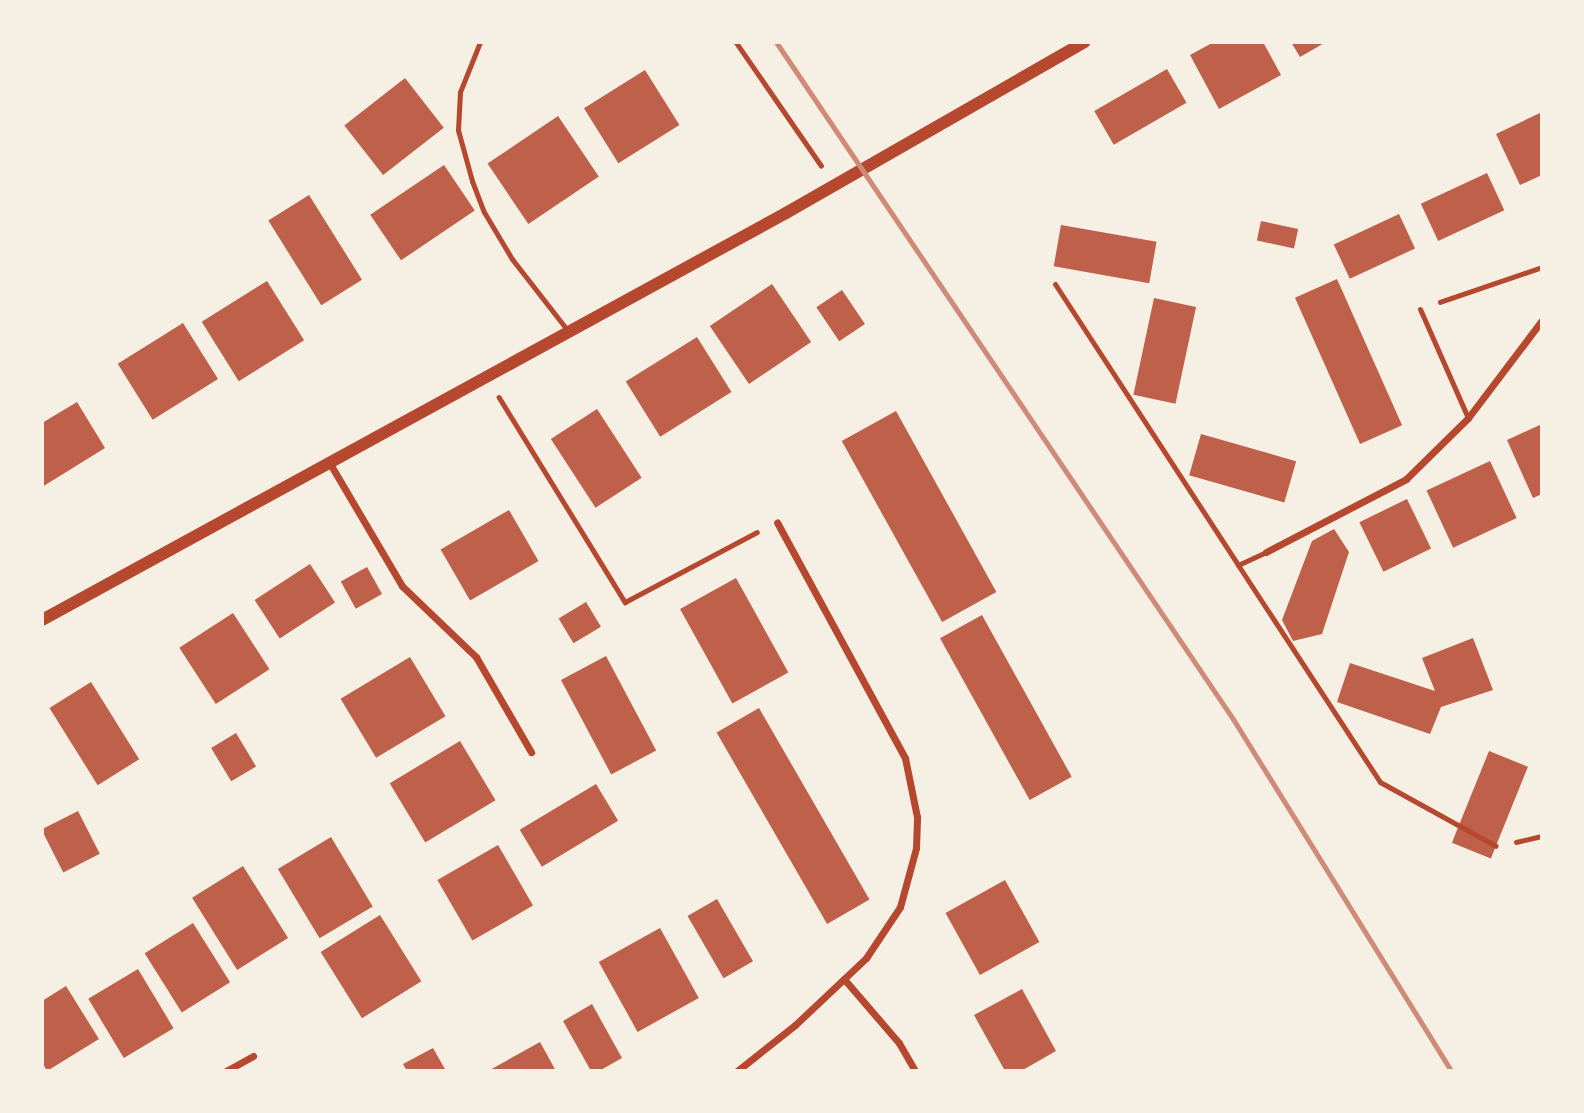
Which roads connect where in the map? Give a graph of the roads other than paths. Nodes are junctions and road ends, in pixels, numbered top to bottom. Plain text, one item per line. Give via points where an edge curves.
1 (480, 42) edge
2 (1084, 42) edge
3 (1055, 284) dead end
4 (1420, 309) road end
5 (1542, 320) edge
6 (568, 331) junction
7 (1468, 418) junction
8 (328, 461) junction
9 (777, 522) road end
10 (1266, 552) joint
11 (1238, 565) junction
12 (42, 620) edge
13 (531, 752) dead end
14 (1496, 846) dead end
15 (844, 979) junction
16 (253, 1056) dead end
17 (226, 1071) edge
18 (737, 1071) edge
19 (915, 1071) edge

1 - 6 lane via 460,92 458,131 472,181 512,260
2 - 6 street via 835,186
3 - 11 lane
4 - 7 lane
5 - 7 street
6 - 8 street
7 - 10 street via 1406,479
8 - 12 street
8 - 13 street via 402,586 476,657
9 - 15 street via 905,758 913,787 917,817 910,878 884,934
10 - 11 lane
11 - 14 lane via 1380,782
15 - 18 street
15 - 19 street via 899,1043
16 - 17 street

